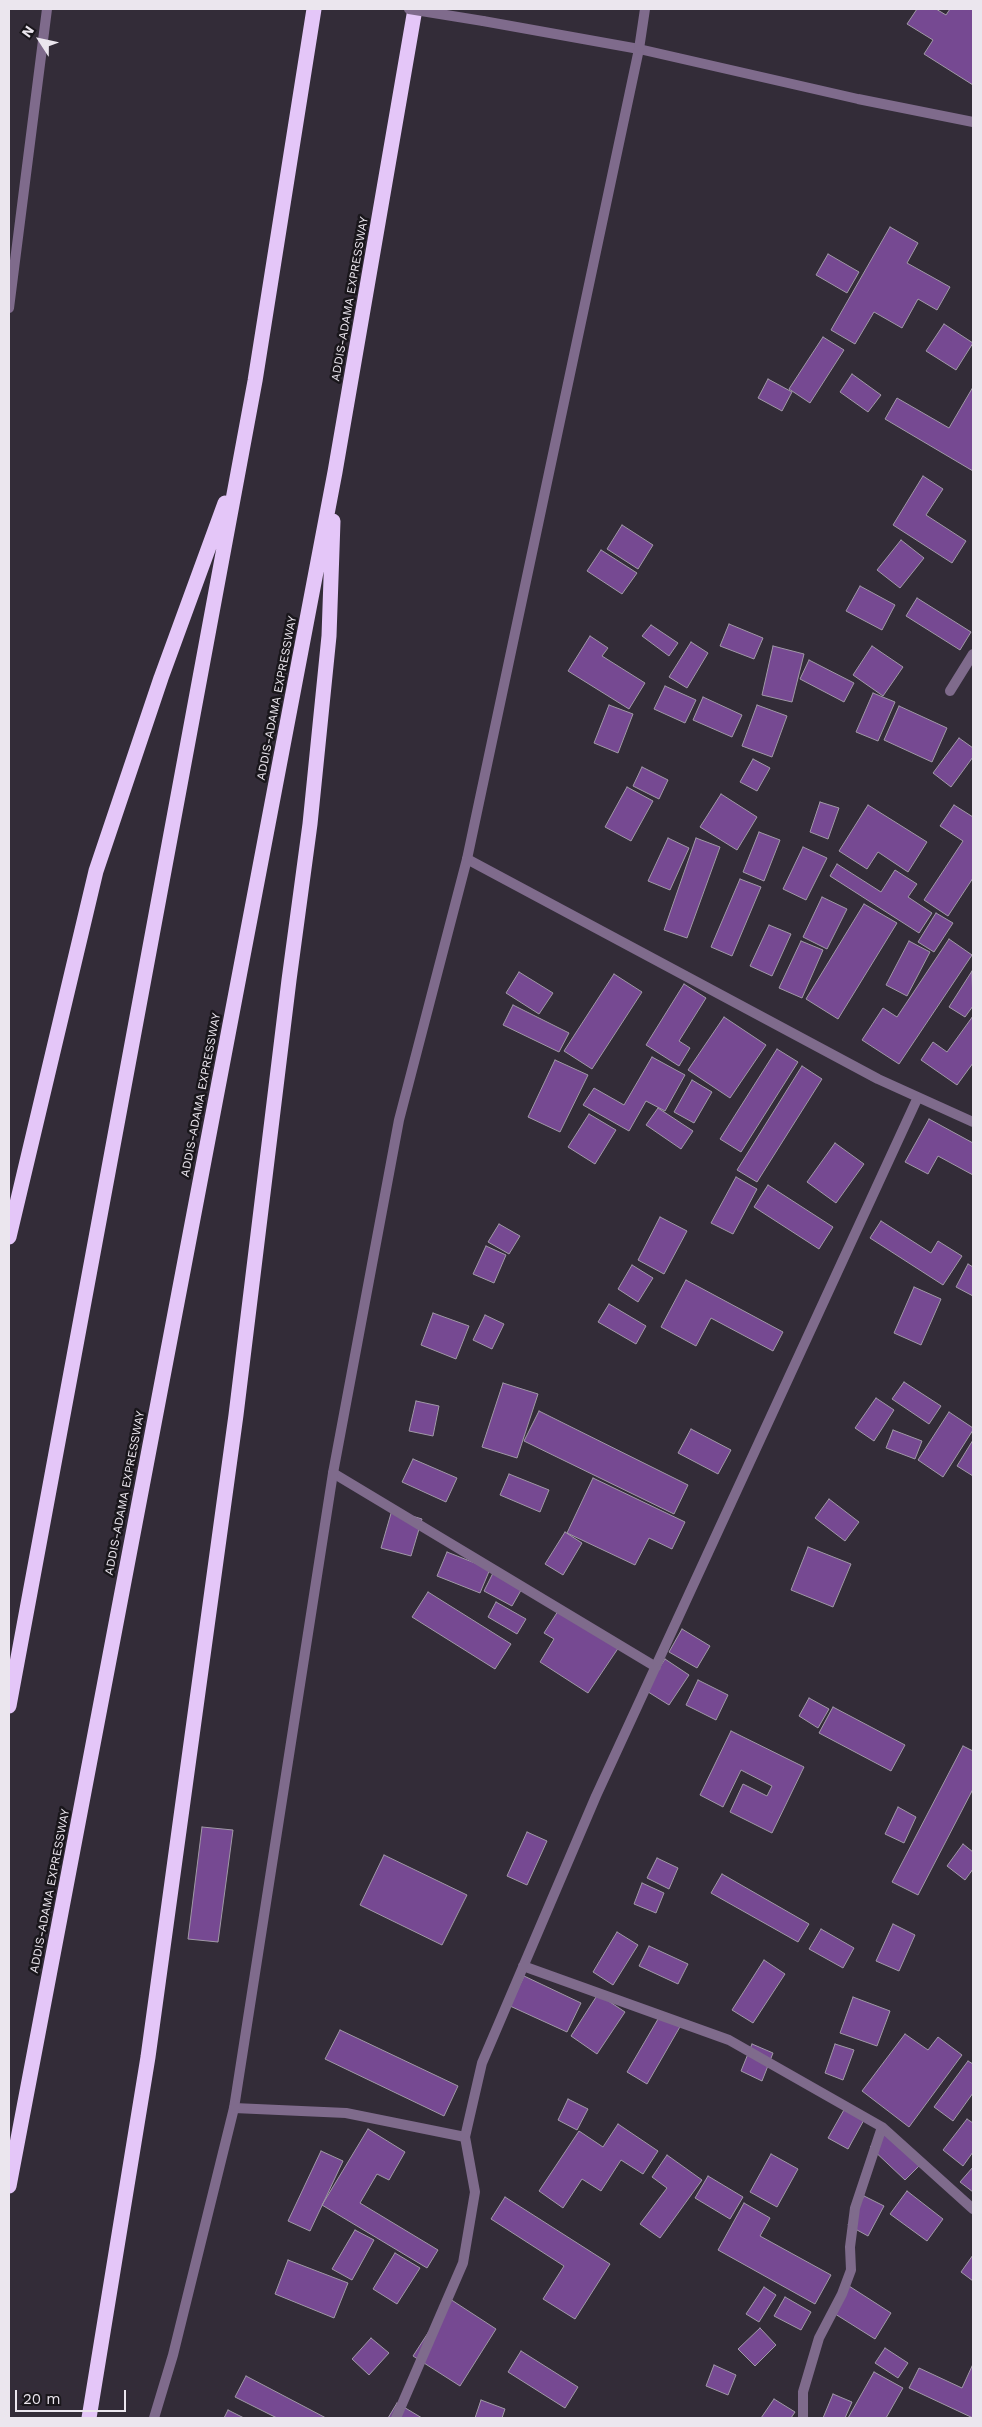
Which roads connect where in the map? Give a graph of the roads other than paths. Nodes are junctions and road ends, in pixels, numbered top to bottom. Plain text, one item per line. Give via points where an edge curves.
1 (47, 9) edge
2 (314, 9) edge
3 (409, 9) edge
4 (415, 9) edge
5 (645, 9) edge
6 (639, 49) junction
7 (973, 122) edge
8 (9, 308) edge
9 (240, 462) junction
10 (335, 472) junction
11 (973, 654) edge
12 (950, 691) dead end
13 (467, 859) junction
14 (918, 1097) junction
15 (973, 1122) edge
16 (9, 1237) edge
17 (333, 1473) junction
18 (656, 1667) junction
19 (9, 1706) edge
20 (523, 1966) junction
21 (234, 2108) junction
22 (882, 2126) junction
23 (465, 2137) junction
24 (9, 2186) edge
25 (973, 2210) edge
26 (89, 2418) edge
27 (154, 2418) edge
28 (396, 2418) edge
29 (803, 2418) edge

1 - 8 street
2 - 9 highway
3 - 6 street, bridge
4 - 10 highway, ADDIS-ADAMA EXPRESSWAY
5 - 6 street
6 - 7 street
6 - 13 street
9 - 16 highway via 161,678 96,871
9 - 19 highway
10 - 24 highway, ADDIS-ADAMA EXPRESSWAY
10 - 26 highway via 329,636 311,814 236,1415 148,2057
11 - 12 street
13 - 14 street via 870,1075
13 - 17 street via 400,1120
14 - 15 street
14 - 18 street
17 - 18 street
17 - 21 street
18 - 20 street
20 - 22 street via 729,2040
20 - 23 street via 482,2063
21 - 23 street via 346,2113
21 - 27 street via 173,2355
22 - 25 street
22 - 29 street via 856,2208 850,2247 851,2270 820,2338 803,2392
23 - 28 street via 475,2192 463,2264

